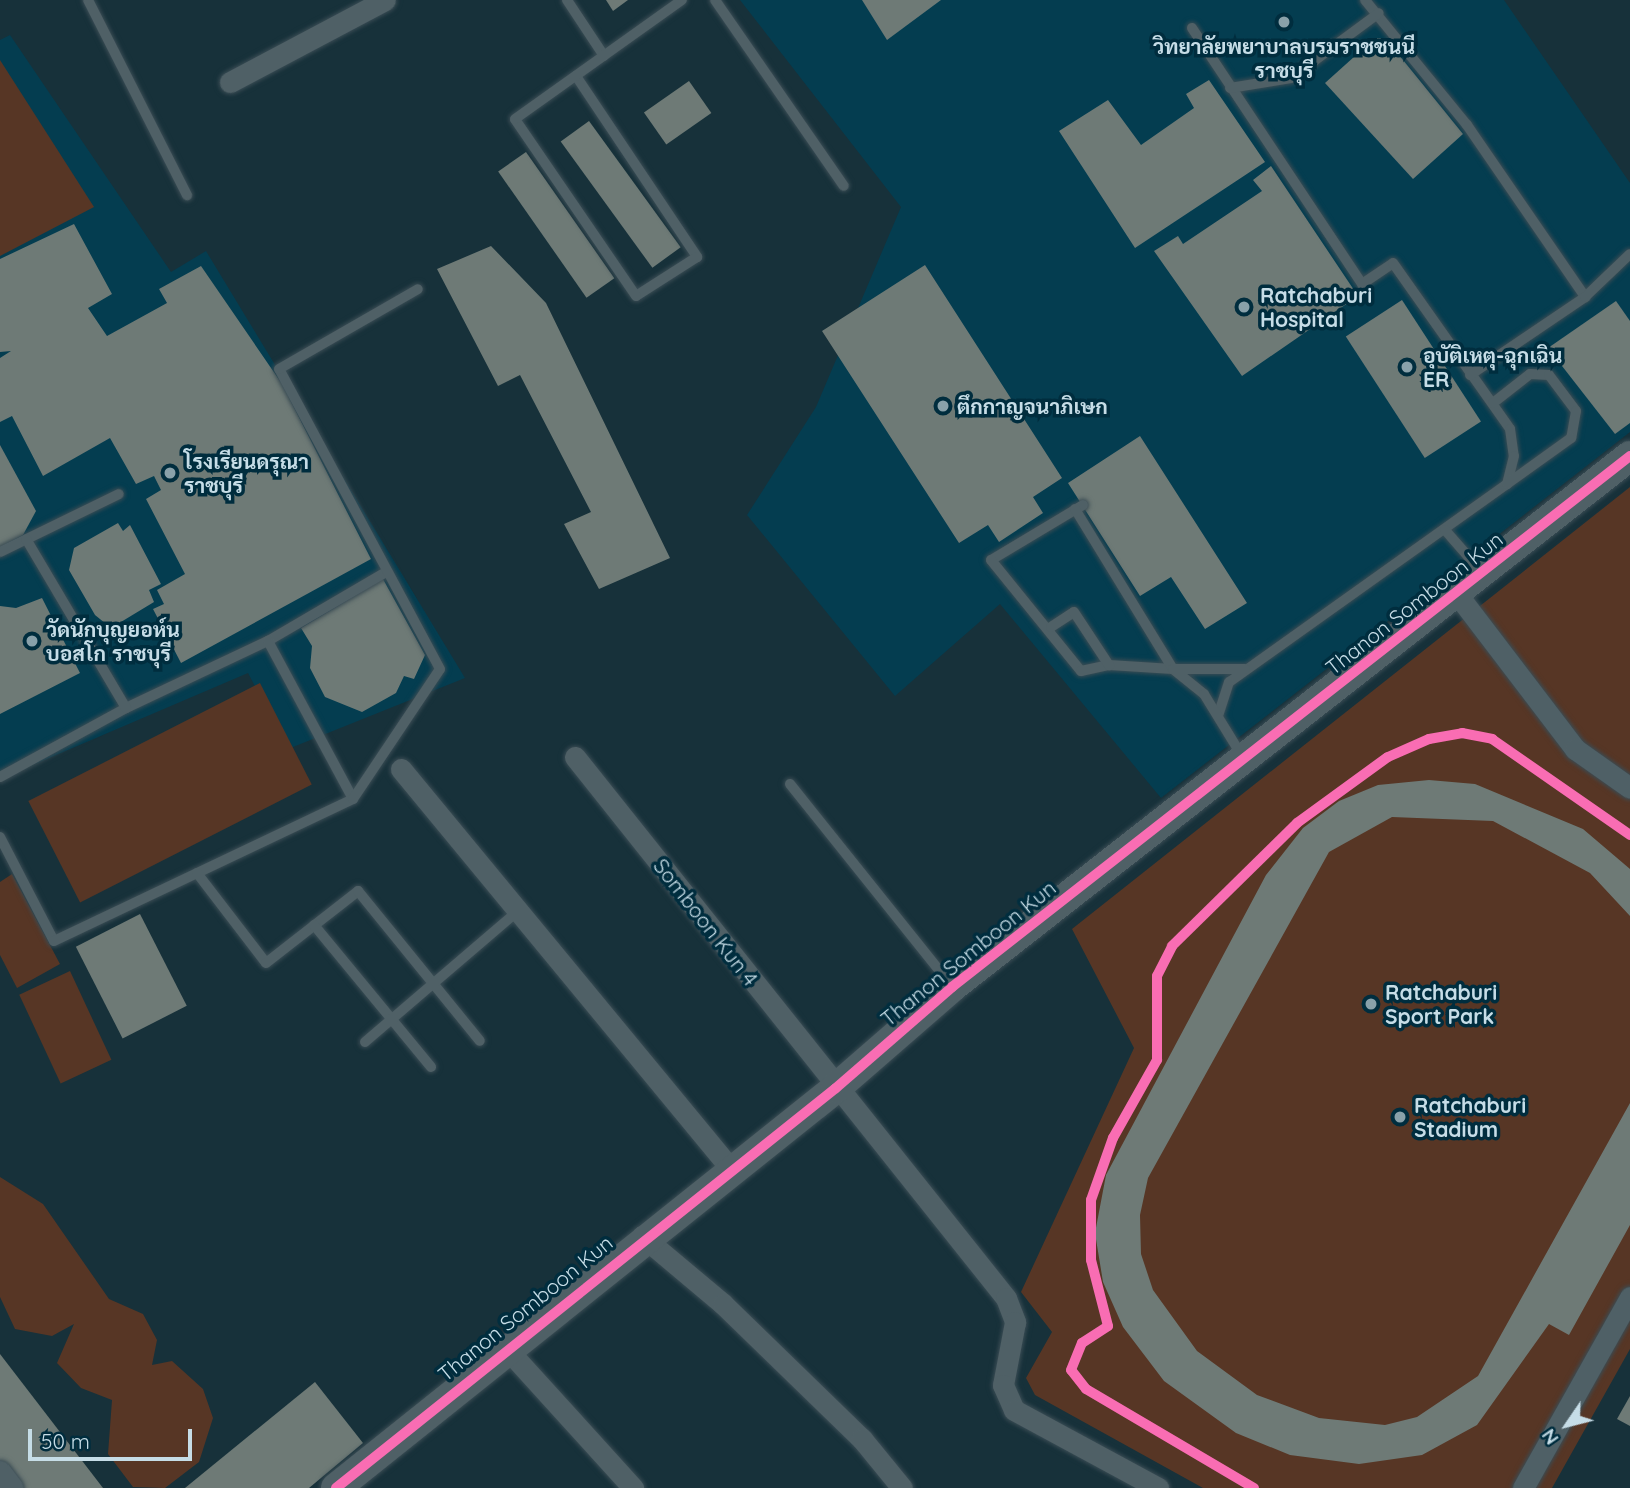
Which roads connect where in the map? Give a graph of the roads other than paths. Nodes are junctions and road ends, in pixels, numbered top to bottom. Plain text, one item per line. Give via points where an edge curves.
1 (88, 0) edge
2 (385, 0) edge
3 (567, 0) edge
4 (682, 0) edge
5 (715, 0) edge
6 (1365, 0) edge
7 (1379, 13) junction
8 (1192, 29) dead end
9 (604, 57) junction
10 (576, 76) junction
11 (230, 82) dead end
12 (1230, 88) junction
13 (844, 186) dead end
14 (187, 195) dead end
15 (1630, 254) edge
16 (418, 289) dead end
17 (1585, 297) junction
18 (1470, 375) junction
19 (1493, 404) junction
20 (1630, 456) edge
21 (1507, 484) junction
22 (119, 494) dead end
23 (1445, 530) junction
24 (26, 539) junction
25 (0, 552) edge
26 (386, 572) junction
27 (1483, 574) junction
28 (1457, 594) junction
29 (1051, 627) junction
30 (268, 641) junction
31 (1109, 665) junction
32 (1173, 668) junction
33 (1248, 668) junction
34 (126, 708) junction
35 (1219, 713) junction
36 (575, 757) dead end
37 (1245, 761) junction
38 (401, 769) dead end
39 (0, 777) edge
40 (790, 783) dead end
41 (1630, 788) edge
42 (353, 799) junction
43 (0, 836) edge
44 (197, 873) junction
45 (518, 911) junction
46 (314, 925) junction
47 (434, 984) junction
48 (952, 986) junction
49 (393, 1020) junction
50 (480, 1041) dead end
51 (365, 1042) dead end
52 (431, 1067) dead end
53 (836, 1088) junction
54 (731, 1169) junction
55 (642, 1237) junction
56 (1630, 1297) edge
57 (507, 1349) junction
58 (0, 1471) edge
59 (13, 1488) edge
60 (336, 1488) edge
61 (633, 1488) edge
62 (902, 1488) edge
63 (1158, 1488) edge
64 (1523, 1488) edge

1 - 14 lane
2 - 11 street
3 - 9 lane
4 - 9 lane
5 - 13 lane
6 - 7 lane
7 - 12 lane via 1291,78
7 - 17 lane via 1467,125
8 - 12 lane
9 - 10 lane
10 - 10 lane via 697,257 636,296 515,119
12 - 18 lane via 1362,284 1393,263
15 - 17 lane
16 - 26 lane via 279,369
17 - 18 lane
18 - 19 lane
19 - 21 lane via 1510,429 1514,456
19 - 21 lane via 1530,374 1549,375 1576,411 1571,438
20 - 27 street, Thanon Somboon Kun
21 - 23 lane
22 - 24 lane
23 - 27 lane
23 - 33 lane
24 - 25 lane
24 - 34 lane
26 - 30 lane
26 - 42 lane via 440,669
27 - 28 street, Thanon Somboon Kun
28 - 37 street, Thanon Somboon Kun
28 - 41 street via 1575,749
29 - 31 lane via 1081,671
29 - 31 lane via 1074,612
29 - 32 lane via 991,560 1079,507
30 - 34 lane
30 - 42 lane
31 - 32 lane
32 - 33 lane
32 - 35 lane
33 - 35 lane via 1221,693
34 - 39 lane
35 - 37 lane
36 - 53 street, Somboon Kun 4
37 - 48 street, Thanon Somboon Kun
38 - 45 street
40 - 48 lane
42 - 44 lane
43 - 44 lane via 54,941
44 - 46 lane via 266,963
45 - 47 lane
45 - 54 street
46 - 47 lane via 358,891
46 - 49 lane
47 - 49 lane
47 - 50 lane
48 - 53 street, Thanon Somboon Kun
49 - 51 lane
49 - 52 lane
53 - 54 street, Thanon Somboon Kun
53 - 63 street, Somboon Kun 4 via 1006,1298 1015,1322 1003,1385 1014,1410
54 - 55 street, Thanon Somboon Kun
55 - 57 street, Thanon Somboon Kun
55 - 62 street via 743,1323 862,1439
56 - 64 street
57 - 60 street, Thanon Somboon Kun
57 - 61 street
58 - 59 street

